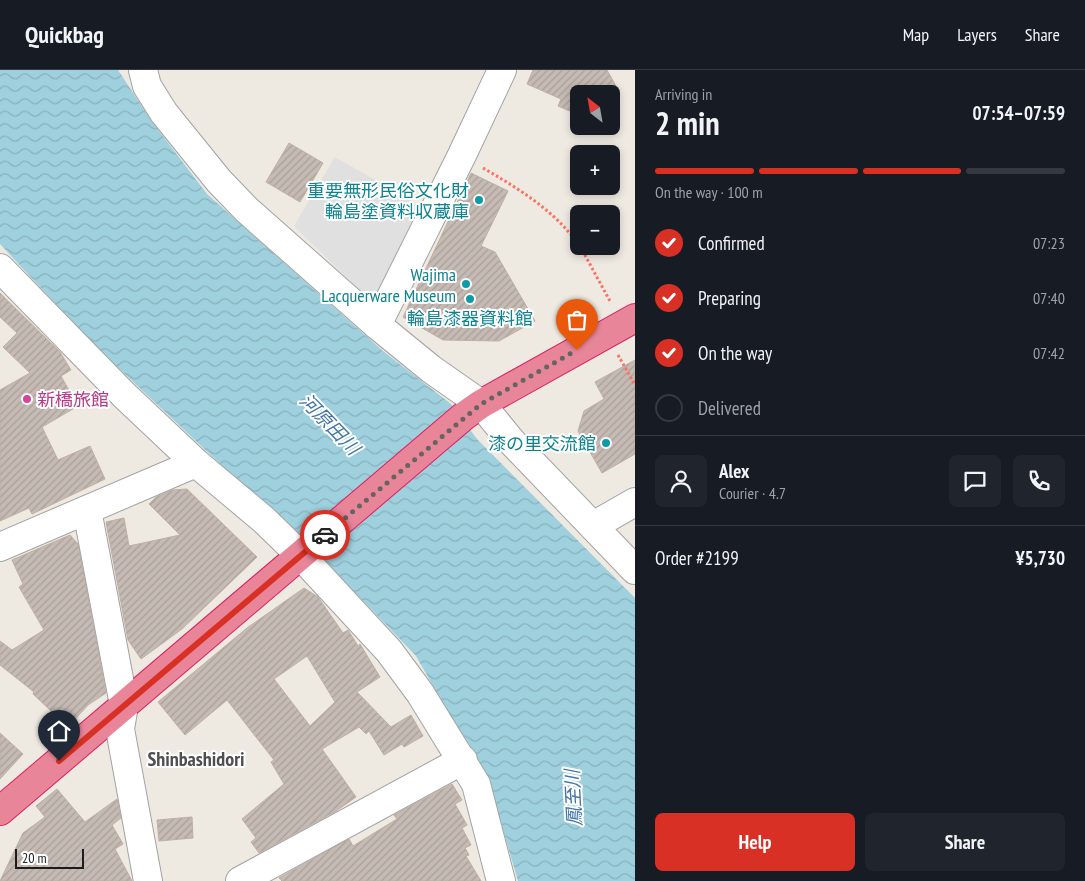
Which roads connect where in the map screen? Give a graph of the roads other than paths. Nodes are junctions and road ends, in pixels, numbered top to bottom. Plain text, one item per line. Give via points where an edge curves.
1 (502, 70) edge
2 (141, 75) edge
3 (0, 268) edge
4 (624, 312) edge
5 (377, 325) junction
6 (473, 410) junction
7 (196, 463) junction
8 (635, 502) edge
9 (87, 510) junction
10 (593, 526) junction
11 (0, 548) edge
12 (302, 555) junction
13 (635, 570) edge
14 (124, 705) junction
15 (463, 760) junction
16 (0, 810) edge
17 (498, 880) edge
18 (148, 881) edge
19 (240, 881) edge

1 - 5 street
2 - 5 street via 183,139 218,181
3 - 7 street via 124,395
4 - 6 highway
5 - 6 street via 431,369
6 - 10 street via 512,442
6 - 12 highway
7 - 9 street
7 - 12 street
8 - 10 street
9 - 11 street
9 - 14 street
10 - 13 street
12 - 14 highway
12 - 15 street via 389,650
14 - 16 highway
14 - 18 street via 120,729
15 - 17 street via 476,784
15 - 19 street

